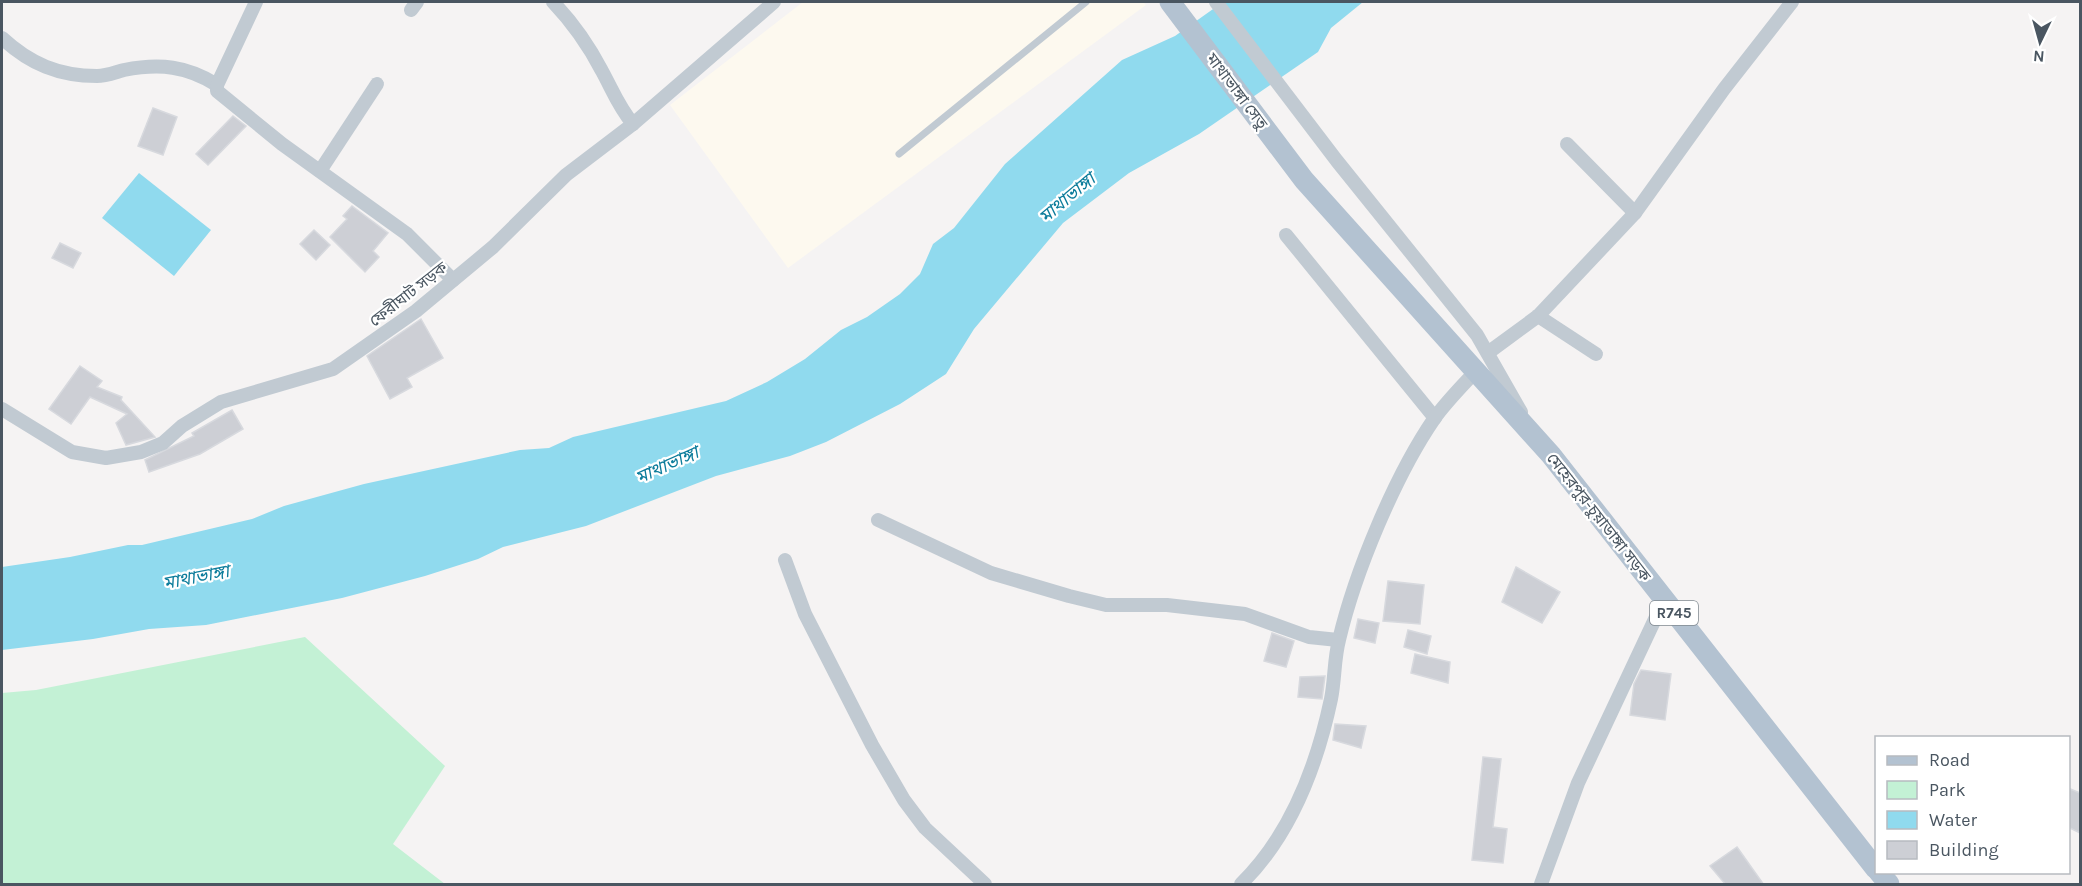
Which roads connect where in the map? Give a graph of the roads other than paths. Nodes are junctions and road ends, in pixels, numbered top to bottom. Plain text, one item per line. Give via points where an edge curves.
1 (256, 2) edge
2 (553, 2) edge
3 (774, 2) edge
4 (1086, 2) edge
5 (1170, 2) edge
6 (1216, 2) edge
7 (1792, 2) edge
8 (2, 38) edge
9 (377, 84) dead end
10 (217, 85) junction
11 (633, 124) junction
12 (1567, 144) dead end
13 (899, 154) dead end
14 (320, 171) junction
15 (1304, 180) joint
16 (1635, 213) junction
17 (1286, 235) dead end
18 (453, 280) junction
19 (1538, 316) junction
20 (1489, 352) junction
21 (1596, 354) dead end
22 (1476, 371) junction
23 (2, 409) edge
24 (1435, 418) junction
25 (1533, 435) junction
26 (878, 520) dead end
27 (785, 560) dead end
28 (1664, 600) junction
29 (1338, 640) junction
30 (1875, 867) edge
31 (985, 885) edge
32 (1241, 885) edge
33 (1541, 885) edge

1 - 10 street
2 - 11 street via 602,70 617,106
3 - 11 street, ফেরীঘাট সড়ক
4 - 13 lane
5 - 15 main road, মাথাভাঙ্গা সেতু
6 - 20 street
7 - 16 street
8 - 10 street via 34,63 59,73 100,77 169,66 197,73
9 - 14 street
10 - 14 street via 217,91
11 - 18 street, ফেরীঘাট সড়ক via 566,175 493,247
12 - 16 street
14 - 18 street via 407,234
15 - 22 main road, মেহেরপুর-চুয়াডাঙ্গা সড়ক / R745
16 - 19 street
17 - 24 street
18 - 23 street, ফেরীঘাট সড়ক via 416,312 333,369 221,402 163,443 141,452 106,458 72,452
19 - 20 street
19 - 21 street
20 - 25 street
22 - 24 street
22 - 25 main road, মেহেরপুর-চুয়াডাঙ্গা সড়ক / R745
24 - 29 street via 1386,508
25 - 28 main road, মেহেরপুর-চুয়াডাঙ্গা সড়ক / R745
26 - 29 street via 991,573 1078,598 1106,605 1167,605 1245,614 1309,637
27 - 31 street via 805,614 904,800 925,828
28 - 30 main road, মেহেরপুর-চুয়াডাঙ্গা সড়ক / R745
28 - 33 street via 1578,783
29 - 32 street via 1332,696 1320,746 1299,801 1256,870

